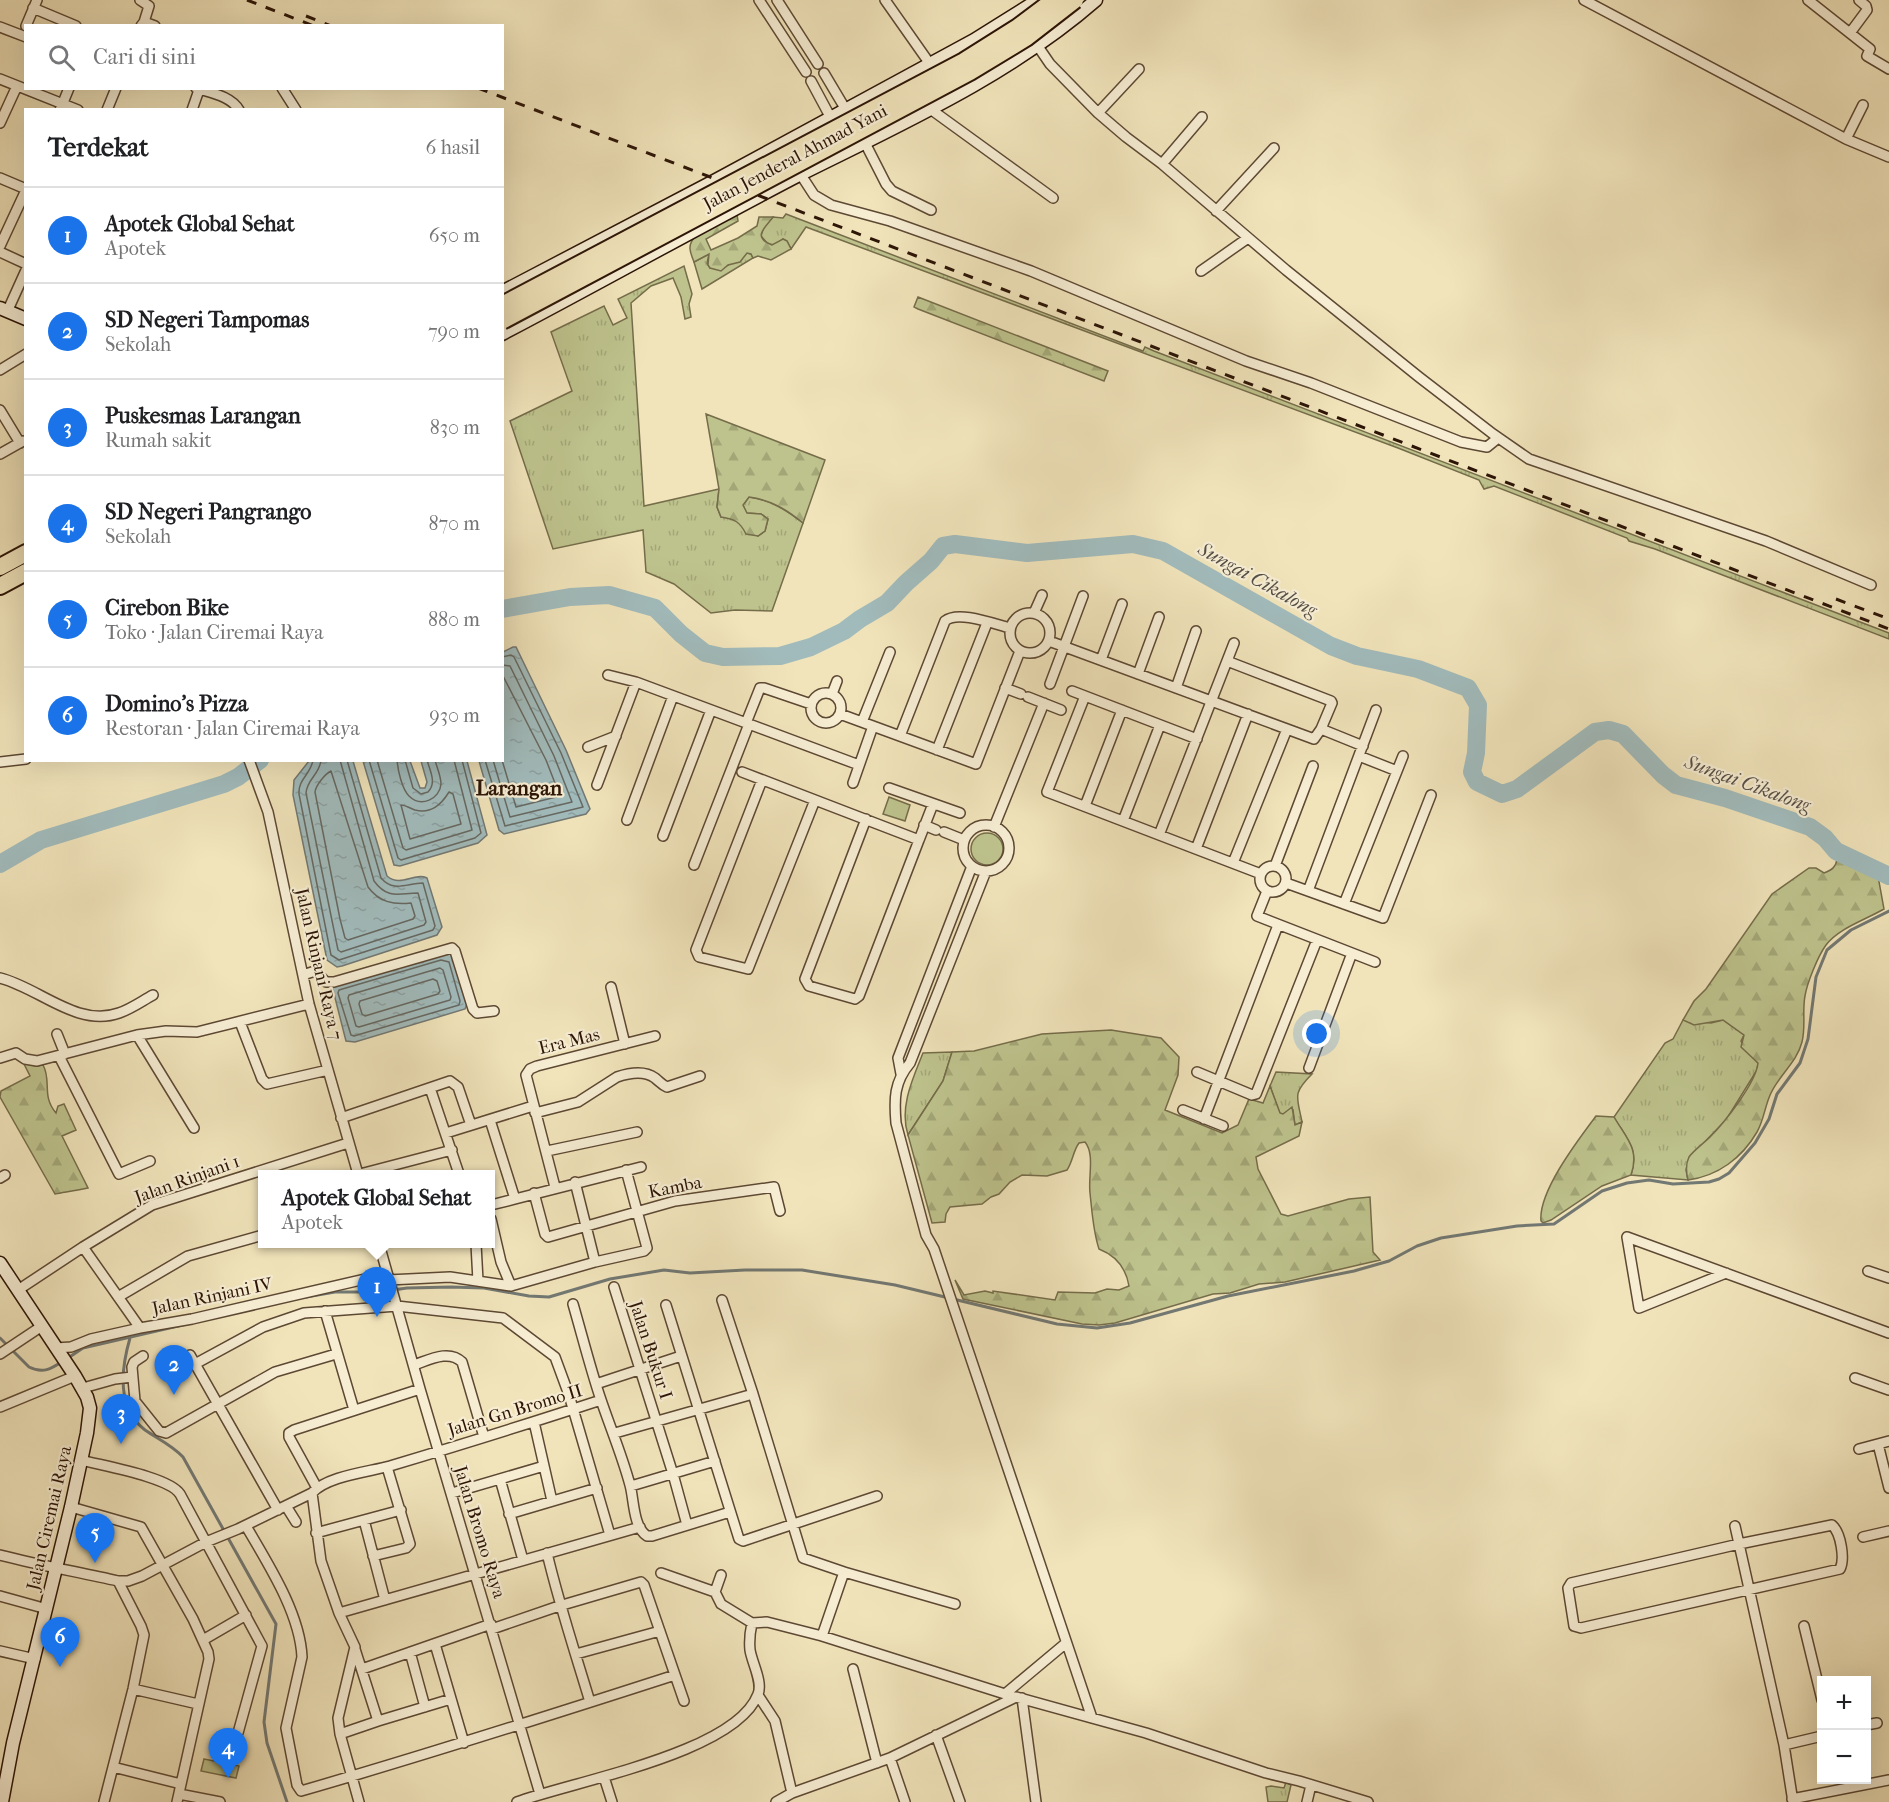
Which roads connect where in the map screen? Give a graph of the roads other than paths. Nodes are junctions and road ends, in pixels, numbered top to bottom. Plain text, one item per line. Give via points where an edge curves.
1 (140, 0) edge
2 (759, 0) edge
3 (777, 0) edge
4 (885, 0) edge
5 (1038, 0) edge
6 (1054, 0) edge
7 (1075, 0) edge
8 (1096, 0) edge
9 (1584, 0) edge
10 (1808, 0) edge
11 (1859, 0) edge
12 (35, 4) edge
13 (28, 24) edge
14 (72, 24) edge
15 (143, 24) edge
16 (0, 27) edge
17 (24, 31) edge
18 (1850, 33) junction
19 (1037, 45) junction
20 (819, 64) junction
21 (930, 64) junction
22 (1139, 69) dead end
23 (1889, 69) edge
24 (0, 79) edge
25 (811, 81) dead end
26 (17, 86) junction
27 (24, 89) edge
28 (26, 90) edge
29 (68, 90) edge
30 (115, 90) edge
31 (198, 90) edge
32 (201, 90) edge
33 (283, 90) edge
34 (1863, 105) dead end
35 (62, 106) edge
36 (108, 108) edge
37 (193, 108) edge
38 (237, 108) edge
39 (293, 108) edge
40 (930, 108) junction
41 (845, 109) junction
42 (1098, 113) junction
43 (830, 117) junction
44 (1202, 117) dead end
45 (0, 123) edge
46 (1846, 139) junction
47 (865, 142) junction
48 (1274, 148) dead end
49 (849, 150) junction
50 (1889, 157) edge
51 (1162, 164) junction
52 (801, 175) junction
53 (0, 178) edge
54 (24, 189) edge
55 (24, 194) edge
56 (1053, 198) dead end
57 (931, 210) dead end
58 (1216, 212) junction
59 (637, 221) junction
60 (1248, 238) junction
61 (0, 246) edge
62 (0, 252) edge
63 (654, 253) junction
64 (24, 263) edge
65 (1200, 270) dead end
66 (24, 273) edge
67 (504, 291) edge
68 (504, 304) edge
69 (3, 310) edge
70 (24, 318) edge
71 (504, 320) edge
72 (504, 333) edge
73 (24, 355) edge
74 (0, 370) edge
75 (0, 410) edge
76 (1498, 438) junction
77 (23, 441) edge
78 (0, 454) edge
79 (24, 554) edge
80 (0, 567) edge
81 (24, 573) edge
82 (1871, 585) dead end
83 (0, 586) edge
84 (1042, 595) dead end
85 (1083, 596) dead end
86 (1122, 604) dead end
87 (1034, 613) junction
88 (1159, 617) dead end
89 (987, 622) junction
90 (1010, 628) junction
91 (1196, 631) dead end
92 (1049, 640) junction
93 (1233, 643) dead end
94 (1063, 646) junction
95 (1020, 651) junction
96 (890, 652) dead end
97 (1101, 660) junction
98 (1227, 661) junction
99 (1138, 674) junction
100 (608, 675) dead end
101 (837, 681) dead end
102 (636, 682) junction
103 (1050, 684) dead end
104 (1176, 687) junction
105 (1005, 688) junction
106 (1072, 691) dead end
107 (832, 694) junction
108 (673, 696) junction
109 (1084, 696) junction
110 (1211, 701) junction
111 (1044, 703) junction
112 (811, 704) junction
113 (711, 710) junction
114 (1122, 710) junction
115 (1376, 710) dead end
116 (1069, 713) junction
117 (840, 714) junction
118 (1248, 714) junction
119 (611, 718) dead end
120 (621, 722) junction
121 (862, 722) junction
122 (748, 723) junction
123 (1160, 724) junction
124 (873, 726) junction
125 (1287, 729) junction
126 (1321, 729) junction
127 (616, 735) junction
128 (900, 736) junction
129 (1197, 739) junction
130 (1363, 746) junction
131 (588, 747) dead end
132 (937, 750) junction
133 (1359, 756) junction
134 (1403, 756) dead end
135 (24, 759) edge
136 (0, 762) edge
137 (250, 762) edge
138 (859, 765) junction
139 (1313, 766) dead end
140 (1397, 771) junction
141 (741, 772) dead end
142 (762, 780) junction
143 (853, 783) dead end
144 (597, 785) dead end
145 (889, 788) dead end
146 (1431, 795) dead end
147 (815, 800) junction
148 (933, 804) junction
149 (1085, 806) junction
150 (960, 813) dead end
151 (866, 819) junction
152 (627, 820) dead end
153 (1123, 821) junction
154 (924, 825) junction
155 (994, 826) junction
156 (1160, 835) junction
157 (663, 836) dead end
158 (919, 840) junction
159 (964, 840) junction
160 (1196, 849) junction
161 (1233, 863) junction
162 (694, 865) dead end
163 (972, 866) junction
164 (1275, 866) junction
165 (986, 871) junction
166 (1261, 874) junction
167 (1286, 883) junction
168 (1267, 891) junction
169 (1308, 891) junction
170 (1344, 904) junction
171 (1278, 924) junction
172 (1317, 939) junction
173 (1352, 953) junction
174 (1375, 962) dead end
175 (303, 975) junction
176 (0, 978) edge
177 (611, 987) dead end
178 (153, 995) dead end
179 (309, 1005) junction
180 (494, 1011) dead end
181 (240, 1022) junction
182 (57, 1034) dead end
183 (137, 1035) junction
184 (655, 1036) dead end
185 (625, 1044) junction
186 (62, 1055) junction
187 (0, 1058) edge
188 (1309, 1068) dead end
189 (328, 1070) junction
190 (1197, 1072) dead end
191 (901, 1074) junction
192 (700, 1076) dead end
193 (1219, 1081) junction
194 (430, 1088) junction
195 (534, 1110) junction
196 (1183, 1110) dead end
197 (341, 1118) junction
198 (1204, 1119) junction
199 (490, 1120) junction
200 (471, 1125) junction
201 (1223, 1126) dead end
202 (194, 1128) dead end
203 (637, 1132) dead end
204 (446, 1133) junction
205 (348, 1143) junction
206 (452, 1150) junction
207 (547, 1150) junction
208 (150, 1161) dead end
209 (641, 1167) dead end
210 (264, 1170) edge
211 (358, 1170) edge
212 (374, 1170) edge
213 (458, 1170) edge
214 (626, 1170) junction
215 (258, 1172) edge
216 (575, 1182) junction
217 (555, 1187) junction
218 (534, 1194) junction
219 (515, 1199) junction
220 (495, 1204) edge
221 (780, 1211) dead end
222 (637, 1212) junction
223 (585, 1227) junction
224 (258, 1236) edge
225 (495, 1238) edge
226 (83, 1247) junction
227 (380, 1248) edge
228 (476, 1248) edge
229 (595, 1262) junction
230 (0, 1263) edge
231 (1868, 1271) dead end
232 (1726, 1273) junction
233 (1889, 1278) edge
234 (388, 1280) junction
235 (478, 1281) junction
236 (511, 1286) junction
237 (614, 1287) dead end
238 (18, 1290) junction
239 (118, 1297) junction
240 (722, 1300) dead end
241 (397, 1303) junction
242 (573, 1304) dead end
243 (666, 1305) dead end
244 (325, 1311) junction
245 (42, 1326) junction
246 (140, 1328) junction
247 (1889, 1333) edge
248 (58, 1350) junction
249 (2, 1353) edge
250 (336, 1354) junction
251 (143, 1356) dead end
252 (681, 1356) junction
253 (414, 1365) junction
254 (640, 1370) junction
255 (75, 1376) junction
256 (129, 1377) junction
257 (1855, 1377) dead end
258 (596, 1384) junction
259 (83, 1388) junction
260 (420, 1389) junction
261 (1889, 1390) edge
262 (753, 1394) junction
263 (601, 1400) junction
264 (218, 1404) junction
265 (0, 1407) edge
266 (572, 1407) junction
267 (354, 1410) junction
268 (699, 1410) junction
269 (534, 1422) junction
270 (657, 1423) junction
271 (615, 1434) junction
272 (484, 1437) junction
273 (1889, 1441) edge
274 (1878, 1444) junction
275 (1859, 1449) dead end
276 (438, 1451) junction
277 (81, 1460) junction
278 (715, 1461) junction
279 (544, 1466) junction
280 (387, 1467) junction
281 (674, 1474) junction
282 (500, 1479) junction
283 (631, 1486) junction
284 (597, 1488) junction
285 (1889, 1488) edge
286 (315, 1490) junction
287 (452, 1493) junction
288 (877, 1496) dead end
289 (552, 1501) junction
290 (71, 1507) junction
291 (282, 1508) junction
292 (401, 1510) junction
293 (730, 1512) junction
294 (509, 1514) junction
295 (364, 1520) junction
296 (296, 1522) dead end
297 (687, 1525) junction
298 (792, 1525) junction
299 (246, 1526) junction
300 (1735, 1526) dead end
301 (640, 1527) junction
302 (1889, 1532) edge
303 (316, 1533) junction
304 (610, 1535) junction
305 (1863, 1537) dead end
306 (206, 1542) junction
307 (1739, 1544) junction
308 (547, 1553) junction
309 (0, 1555) edge
310 (373, 1556) junction
311 (523, 1560) junction
312 (162, 1566) junction
313 (56, 1568) junction
314 (844, 1572) junction
315 (660, 1573) dead end
316 (476, 1574) junction
317 (721, 1575) dead end
318 (118, 1581) junction
319 (1749, 1591) junction
320 (715, 1592) junction
321 (0, 1596) edge
322 (385, 1600) junction
323 (955, 1604) dead end
324 (559, 1606) junction
325 (47, 1610) junction
326 (339, 1613) junction
327 (246, 1614) junction
328 (752, 1623) junction
329 (491, 1626) junction
330 (1804, 1626) dead end
331 (660, 1631) junction
332 (822, 1636) junction
333 (203, 1640) junction
334 (1066, 1643) junction
335 (435, 1644) junction
336 (355, 1647) junction
337 (0, 1651) edge
338 (410, 1652) junction
339 (576, 1654) junction
340 (35, 1659) junction
341 (362, 1669) junction
342 (853, 1669) dead end
343 (675, 1675) junction
344 (1817, 1683) edge
345 (133, 1689) junction
346 (1005, 1694) junction
347 (758, 1695) junction
348 (1019, 1697) junction
349 (451, 1699) junction
350 (684, 1701) dead end
351 (590, 1702) junction
352 (198, 1704) junction
353 (425, 1707) junction
354 (1092, 1718) junction
355 (378, 1721) junction
356 (519, 1723) junction
357 (1877, 1723) dead end
358 (1871, 1724) edge
359 (238, 1733) dead end
360 (340, 1734) junction
361 (936, 1735) junction
362 (1817, 1737) edge
363 (464, 1743) junction
364 (1784, 1746) junction
365 (890, 1758) junction
366 (877, 1762) junction
367 (113, 1767) junction
368 (352, 1777) junction
369 (604, 1777) junction
370 (1889, 1780) edge
371 (1311, 1785) junction
372 (179, 1793) edge
373 (792, 1793) junction
374 (540, 1794) junction
375 (1792, 1800) edge
376 (2, 1802) edge
377 (104, 1802) edge
378 (220, 1802) edge
379 (359, 1802) edge
380 (518, 1802) edge
381 (612, 1802) edge
382 (776, 1802) edge
383 (905, 1802) edge
384 (960, 1802) edge
385 (1036, 1802) edge
386 (1307, 1802) edge
387 (1368, 1802) edge

1 - 15 street via 149,6
2 - 20 street via 804,68
3 - 20 street
4 - 21 street
5 - 21 street, Jalan Jenderal Ahmad Yani
6 - 68 highway, Jalan Jenderal Ahmad Yani, bridge via 964,61
7 - 71 highway, Jalan Jenderal Ahmad Yani, bridge via 1026,38 970,72
8 - 19 street, Jalan Jenderal Ahmad Yani
9 - 46 street
10 - 18 street
11 - 18 street via 1867,10
12 - 13 street
12 - 14 street
16 - 17 street
18 - 23 street via 1870,49 1867,56
19 - 40 street, Jalan Jenderal Ahmad Yani
19 - 42 street via 1050,64
20 - 41 street
21 - 41 street, Jalan Jenderal Ahmad Yani
22 - 42 street
24 - 26 street
25 - 43 street
26 - 27 street
26 - 45 street
28 - 35 street
29 - 35 street
30 - 36 street
31 - 37 street
32 - 38 street via 229,99
33 - 39 street
34 - 46 street
40 - 47 street, Jalan Jenderal Ahmad Yani
40 - 56 street
41 - 43 street, Jalan Jenderal Ahmad Yani
41 - 47 street
42 - 51 street
43 - 49 street
43 - 59 street, Jalan Jenderal Ahmad Yani
44 - 51 street
46 - 50 street
47 - 49 street, Jalan Jenderal Ahmad Yani
47 - 57 street via 892,191
48 - 58 street
49 - 52 street, Jalan Jenderal Ahmad Yani
51 - 58 street
52 - 63 street, Jalan Jenderal Ahmad Yani
52 - 76 street via 814,195 831,205 890,221 1031,271 1246,361 1461,442 1487,447
53 - 54 street
55 - 61 street
58 - 60 street
59 - 63 street via 650,219 660,228 662,246
59 - 67 street, Jalan Jenderal Ahmad Yani
60 - 65 street
60 - 76 street
62 - 64 street
63 - 72 street, Jalan Jenderal Ahmad Yani
66 - 69 street
69 - 70 street
73 - 74 street
75 - 77 street
76 - 82 street via 1539,463 1766,541
77 - 78 street
79 - 80 highway
81 - 83 highway
84 - 87 street
85 - 94 street
86 - 97 street
87 - 90 street via 1020,615
87 - 92 street via 1048,624
88 - 99 street
89 - 90 street
89 - 128 street via 959,616 945,621
89 - 132 street
90 - 95 street via 1010,639
91 - 104 street
92 - 94 street
92 - 95 street via 1038,652
93 - 98 street
94 - 97 street
94 - 103 street
95 - 105 street
96 - 121 street
97 - 99 street
98 - 110 street
98 - 126 street via 1331,701
99 - 104 street
100 - 102 street
101 - 107 street
102 - 108 street
102 - 120 street
104 - 110 street
105 - 111 street
105 - 132 street via 976,764
106 - 109 street
107 - 112 street via 821,694
107 - 117 street via 840,702
108 - 113 street
108 - 152 street
109 - 114 street
109 - 116 street
110 - 118 street
110 - 129 street
111 - 116 street
111 - 155 street
112 - 117 street via 812,714 823,723 833,722
112 - 122 street via 760,688
113 - 122 street
113 - 157 street
114 - 123 street
114 - 149 street
115 - 130 street
116 - 149 street via 1047,792
117 - 121 street
118 - 125 street
118 - 160 street
119 - 120 street
120 - 127 street
121 - 124 street
122 - 138 street
122 - 162 street
123 - 129 street
123 - 153 street
124 - 128 street
124 - 138 street
125 - 126 street via 1314,739
125 - 161 street
126 - 130 street
127 - 131 street
127 - 144 street
128 - 132 street
129 - 156 street
130 - 133 street
133 - 140 street
133 - 169 street
134 - 140 street
135 - 136 street
137 - 175 street, Jalan Rinjani Raya 7 via 268,812
138 - 143 street
139 - 164 street
140 - 170 street
141 - 142 street
142 - 147 street
142 - 147 street via 696,950 699,957 746,970 750,967
145 - 148 street
146 - 170 street via 1385,917
147 - 151 street
148 - 150 street
148 - 154 street
149 - 153 street
151 - 158 street
151 - 158 street via 805,979 808,986 855,999 859,996
153 - 156 street
154 - 158 street
154 - 159 street
155 - 159 street via 973,829
155 - 165 street via 1006,837 1008,852 1000,866
156 - 160 street
159 - 163 street via 964,854
160 - 161 street
161 - 166 street
163 - 165 street
163 - 191 street via 898,1058
164 - 166 street via 1266,867
164 - 167 street via 1284,872
165 - 191 street via 910,1063
166 - 168 street via 1260,884
167 - 168 street via 1278,891
167 - 169 street
168 - 171 street via 1257,916
169 - 170 street
171 - 172 street
171 - 193 street
172 - 173 street
172 - 193 street via 1256,1094
173 - 174 street
173 - 188 street
175 - 179 street, Jalan Rinjani Raya 7
175 - 180 street via 315,971 326,982 334,981 450,947 455,951 473,1009 477,1013
176 - 178 street via 61,1007 100,1017 119,1013
177 - 185 street
179 - 181 street
179 - 189 street, Jalan Rinjani Raya 7
181 - 183 street via 197,1032
181 - 189 street via 267,1084
182 - 186 street
183 - 186 street
183 - 202 street
184 - 185 street, Era Mas
185 - 195 street, Era Mas via 530,1069 526,1075
186 - 187 street via 37,1061 16,1053
186 - 208 street via 119,1174
189 - 197 street, Jalan Rinjani Raya 7
190 - 193 street
191 - 334 street via 894,1107 899,1141 924,1229
192 - 195 street via 667,1087 648,1075 624,1074 578,1102
193 - 198 street
194 - 197 street
194 - 200 street via 454,1082
194 - 204 street
195 - 199 street
195 - 207 street
196 - 198 street
197 - 205 street, Jalan Rinjani Raya 7
198 - 201 street
199 - 200 street
199 - 219 street
200 - 204 street
203 - 207 street
204 - 206 street
205 - 210 street, Jalan Rinjani 1
205 - 211 street, Jalan Rinjani Raya 7
206 - 212 street
206 - 213 street
207 - 217 street
209 - 214 street, Kamba
214 - 216 street, Kamba
214 - 222 street
215 - 226 street, Jalan Rinjani 1 via 152,1206
216 - 217 street, Kamba
216 - 223 street
217 - 218 street, Kamba
218 - 219 street, Kamba
218 - 223 street, Kamba via 547,1237
219 - 220 street, Kamba
221 - 222 street, Kamba via 774,1187 675,1201
222 - 223 street, Kamba
222 - 229 street via 647,1250
223 - 229 street
224 - 239 street via 188,1256
225 - 236 street
226 - 238 street, Jalan Rinjani 1
226 - 239 street, Jalan Rinjani IV
227 - 234 street
228 - 235 street
229 - 236 street
230 - 238 street, Jalan Ciremai Raya
231 - 233 street
232 - 232 street via 1715,1269 1627,1237 1639,1308
232 - 247 street
234 - 235 street, Jalan Rinjani IV via 450,1277
234 - 241 street, Jalan Bromo Raya
234 - 246 street, Jalan Rinjani IV
235 - 236 street, Jalan Rinjani IV
237 - 254 street, Jalan Bukur I
238 - 245 street, Jalan Ciremai Raya
239 - 246 street, Jalan Rinjani IV
240 - 262 street
241 - 244 street
241 - 253 street, Jalan Bromo Raya
241 - 266 street via 509,1320 555,1357
242 - 258 street
243 - 252 street
244 - 250 street
244 - 264 street via 304,1313 263,1327 192,1360
245 - 248 street, Jalan Ciremai Raya
245 - 249 street
246 - 248 street
248 - 255 street, Jalan Ciremai Raya
250 - 264 street via 275,1372
250 - 267 street
251 - 256 street via 134,1362
252 - 254 street
252 - 268 street
253 - 260 street, Jalan Bromo Raya
253 - 272 street via 445,1355 459,1358
254 - 258 street
254 - 270 street, Jalan Bukur I
255 - 259 street, Jalan Ciremai Raya
255 - 265 street
256 - 259 street
256 - 264 street via 135,1401 159,1431 166,1432
257 - 261 street
258 - 263 street
259 - 277 street, Jalan Ciremai Raya via 90,1418
260 - 267 street
260 - 276 street, Jalan Bromo Raya
262 - 268 street
262 - 298 street
263 - 266 street, Jalan Gn Bromo II
263 - 271 street
264 - 291 street
266 - 269 street, Jalan Gn Bromo II
266 - 284 street
267 - 286 street via 289,1433
268 - 270 street
268 - 278 street
269 - 272 street, Jalan Gn Bromo II
269 - 279 street
270 - 271 street
270 - 281 street, Jalan Bukur I
271 - 283 street
272 - 276 street, Jalan Gn Bromo II
273 - 274 street
274 - 275 street
274 - 285 street
276 - 280 street, Jalan Gn Bromo II
276 - 287 street, Jalan Bromo Raya
277 - 290 street, Jalan Ciremai Raya
277 - 306 street via 177,1488
278 - 281 street
278 - 293 street
279 - 282 street
279 - 289 street
280 - 286 street, Jalan Gn Bromo II via 331,1481
280 - 292 street
281 - 283 street
281 - 297 street, Jalan Bukur I
282 - 287 street
282 - 294 street
283 - 301 street
284 - 289 street
284 - 304 street
286 - 291 street, Jalan Gn Bromo II
286 - 303 street
287 - 316 street, Jalan Bromo Raya
288 - 298 street
289 - 294 street
290 - 312 street via 141,1527
290 - 313 street, Jalan Ciremai Raya
291 - 296 street
291 - 299 street, Jalan Gn Bromo II
292 - 295 street
292 - 310 street via 409,1546
293 - 297 street
293 - 298 street via 741,1541
294 - 311 street
295 - 303 street
295 - 310 street
297 - 301 street via 647,1536
298 - 314 street via 803,1558
299 - 306 street, Jalan Gn Bromo II
299 - 368 street via 272,1570 302,1648 286,1728 299,1790
300 - 307 street
301 - 304 street
302 - 305 street
303 - 326 street
304 - 308 street
306 - 312 street, Jalan Gn Bromo II
306 - 327 street
307 - 319 street
307 - 319 street via 1832,1525 1837,1529 1843,1561 1840,1569
307 - 319 street via 1571,1583 1568,1588 1572,1619 1574,1626 1581,1628
308 - 311 street
308 - 324 street
309 - 313 street
310 - 322 street
311 - 316 street
312 - 318 street, Jalan Gn Bromo II
312 - 333 street
313 - 318 street
313 - 325 street, Jalan Ciremai Raya
314 - 323 street
314 - 332 street
315 - 320 street
316 - 322 street
316 - 329 street, Jalan Bromo Raya
317 - 320 street
318 - 345 street via 144,1635
319 - 364 street
320 - 328 street via 721,1604
321 - 325 street
322 - 326 street
324 - 329 street
324 - 331 street via 641,1582
324 - 339 street
325 - 340 street, Jalan Ciremai Raya
326 - 336 street
327 - 333 street
327 - 359 street via 262,1646
328 - 332 street via 767,1622
328 - 347 street via 750,1650
329 - 335 street
329 - 356 street, Jalan Bromo Raya
330 - 344 street
331 - 339 street
331 - 343 street
332 - 346 street
333 - 352 street via 208,1659
334 - 346 street
334 - 354 street
335 - 338 street
335 - 349 street
336 - 341 street
336 - 360 street via 338,1718
337 - 340 street
338 - 341 street
338 - 353 street
339 - 351 street
340 - 376 street, Jalan Ciremai Raya
341 - 355 street
342 - 366 street
343 - 350 street
343 - 351 street
345 - 352 street
345 - 367 street
346 - 348 street
347 - 369 street via 751,1709 700,1744
347 - 373 street via 775,1721
348 - 354 street
348 - 361 street
348 - 385 street
349 - 353 street
349 - 363 street
351 - 356 street
352 - 372 street
353 - 355 street
354 - 371 street
355 - 360 street
356 - 363 street
356 - 374 street, Jalan Bromo Raya
357 - 358 street
360 - 368 street
361 - 365 street
361 - 384 street
362 - 364 street
363 - 368 street
364 - 375 street
365 - 366 street
365 - 383 street
366 - 373 street
367 - 372 street
367 - 377 street
368 - 379 street
369 - 374 street
369 - 381 street
370 - 375 street
371 - 386 street
371 - 387 street
372 - 378 street
373 - 382 street
374 - 380 street

